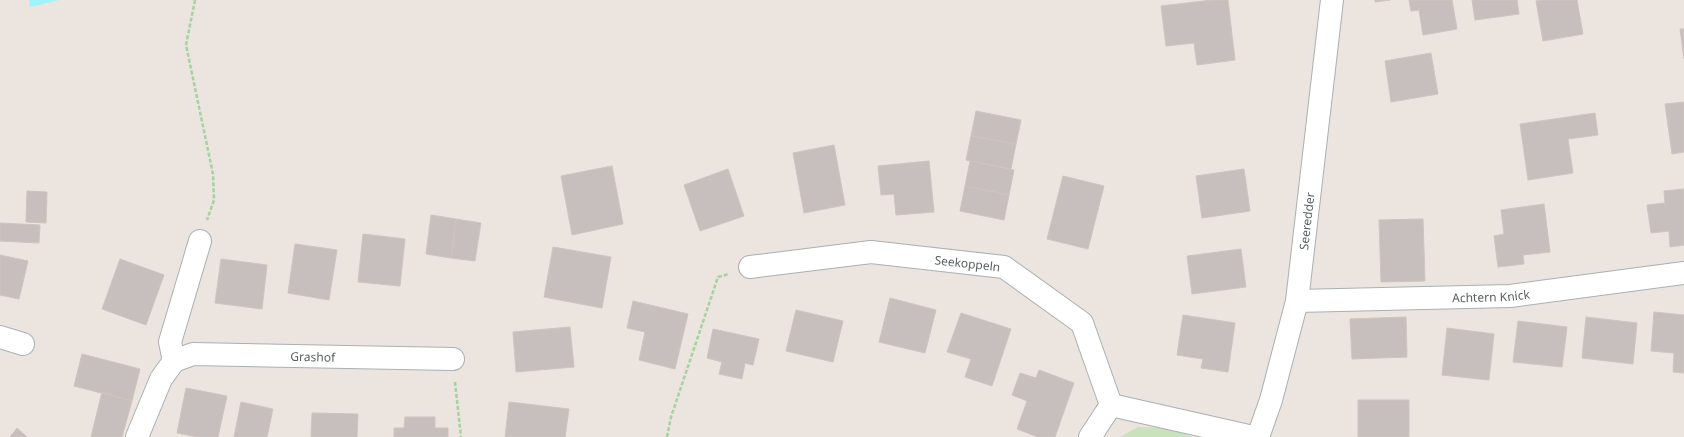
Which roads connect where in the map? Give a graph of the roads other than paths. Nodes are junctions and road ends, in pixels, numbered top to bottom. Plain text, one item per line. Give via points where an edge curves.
1 (1332, 0) edge
2 (200, 242) road end
3 (750, 267) road end
4 (1684, 273) edge
5 (1297, 302) junction
6 (0, 338) edge
7 (23, 344) dead end
8 (453, 359) road end
9 (174, 361) junction
10 (1111, 405) junction
11 (137, 437) edge
12 (1090, 437) edge
13 (1253, 437) edge
14 (1258, 437) edge

1 - 5 street, Seeredder
2 - 9 street via 170,342
3 - 10 street, Seekoppeln via 871,252 1004,267 1082,323
4 - 5 street, Achtern Knick via 1510,296
5 - 14 street, Seeredder via 1271,400
6 - 7 street
8 - 9 street, Grashof via 193,354
9 - 11 street via 161,379
10 - 12 street
10 - 13 street

